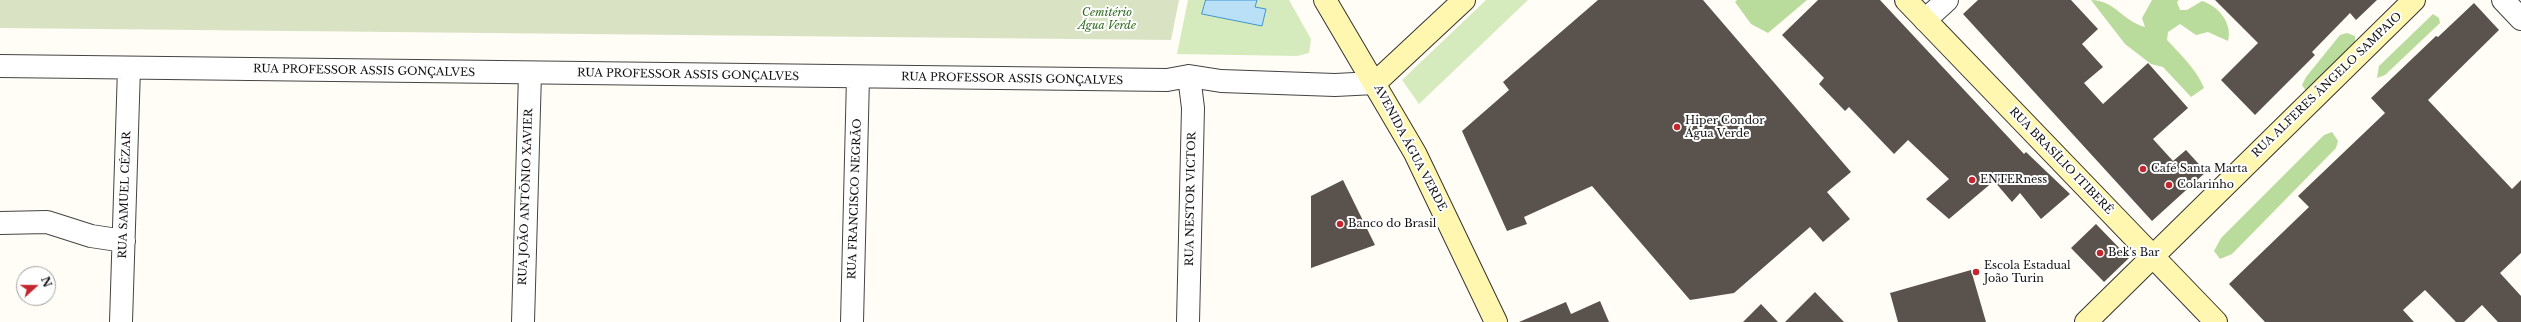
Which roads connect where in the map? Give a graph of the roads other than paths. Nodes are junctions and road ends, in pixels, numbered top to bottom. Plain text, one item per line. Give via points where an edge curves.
1 (1325, 0) edge
2 (1464, 0) edge
3 (1906, 0) edge
4 (1947, 0) edge
5 (2414, 0) edge
6 (2503, 0) edge
7 (2521, 19) edge
8 (1925, 20) junction
9 (0, 66) edge
10 (129, 68) junction
11 (530, 72) junction
12 (1189, 76) junction
13 (858, 77) junction
14 (1375, 83) junction
15 (0, 223) edge
16 (124, 241) junction
17 (2153, 256) junction
18 (121, 322) edge
19 (523, 322) edge
20 (852, 322) edge
21 (1188, 322) edge
22 (1496, 322) edge
23 (2086, 322) edge
24 (2216, 322) edge

1 - 14 main road, AVENIDA ÁGUA VERDE
2 - 14 main road
3 - 8 main road, RUA BRASÍLIO ITIBERÊ
4 - 8 street
5 - 17 main road, RUA ALFERES ÂNGELO SAMPAIO
6 - 7 street
8 - 17 main road, RUA BRASÍLIO ITIBERÊ
9 - 10 street, RUA PROFESSOR ASSIS GONÇALVES
10 - 11 street, RUA PROFESSOR ASSIS GONÇALVES
10 - 16 street, RUA SAMUEL CÉZAR
11 - 13 street, RUA PROFESSOR ASSIS GONÇALVES
11 - 19 street, RUA JOÃO ANTÔNIO XAVIER
12 - 13 street, RUA PROFESSOR ASSIS GONÇALVES via 1166,80
12 - 14 street, RUA PROFESSOR ASSIS GONÇALVES via 1228,82 1335,85
12 - 21 street, RUA NESTOR VICTOR via 1193,108
13 - 20 street, RUA FRANCISCO NEGRÃO
14 - 22 main road, AVENIDA ÁGUA VERDE via 1425,173
15 - 16 street via 47,222 91,236
16 - 18 street, RUA SAMUEL CÉZAR
17 - 23 main road, RUA ALFERES ÂNGELO SAMPAIO
17 - 24 main road, RUA BRASÍLIO ITIBERÊ

